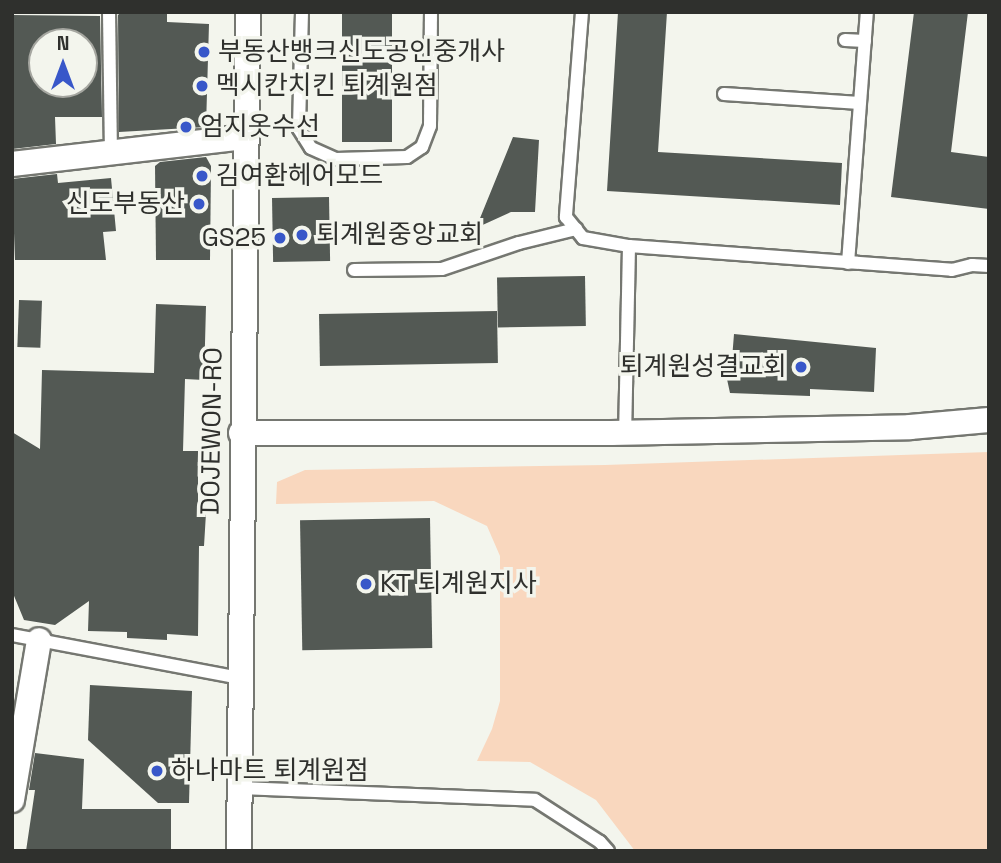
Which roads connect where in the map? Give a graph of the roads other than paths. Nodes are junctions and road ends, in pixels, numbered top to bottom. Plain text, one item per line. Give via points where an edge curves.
1 (109, 12) edge
2 (248, 12) edge
3 (302, 12) edge
4 (431, 12) edge
5 (582, 12) edge
6 (867, 12) edge
7 (845, 40) dead end
8 (865, 41) junction
9 (723, 94) dead end
10 (860, 103) junction
11 (246, 137) junction
12 (111, 152) junction
13 (12, 164) edge
14 (576, 229) junction
15 (629, 246) junction
16 (848, 262) junction
17 (989, 266) edge
18 (354, 270) dead end
19 (989, 420) edge
20 (241, 433) junction
21 (625, 433) junction
22 (12, 635) edge
23 (39, 640) junction
24 (240, 678) junction
25 (17, 745) edge
26 (240, 788) junction
27 (12, 800) edge
28 (239, 851) edge
29 (608, 851) edge

1 - 12 lane
2 - 11 street, DOJEWON-RO
3 - 4 lane via 299,129 311,148 335,159 407,157 422,147 430,126
5 - 14 lane via 566,217
6 - 8 lane
7 - 8 lane
8 - 10 lane
9 - 10 lane
10 - 16 lane
11 - 12 street
11 - 20 street, DOJEWON-RO
12 - 13 street
14 - 15 lane via 583,238
14 - 18 lane via 442,270
15 - 16 lane
15 - 21 lane
16 - 17 lane via 952,270
19 - 21 street via 911,427
20 - 21 street
20 - 24 street, DOJEWON-RO
22 - 23 lane
23 - 24 lane
23 - 25 street
24 - 26 street, DOJEWON-RO
25 - 27 street
26 - 28 street, DOJEWON-RO
26 - 29 lane via 535,800

